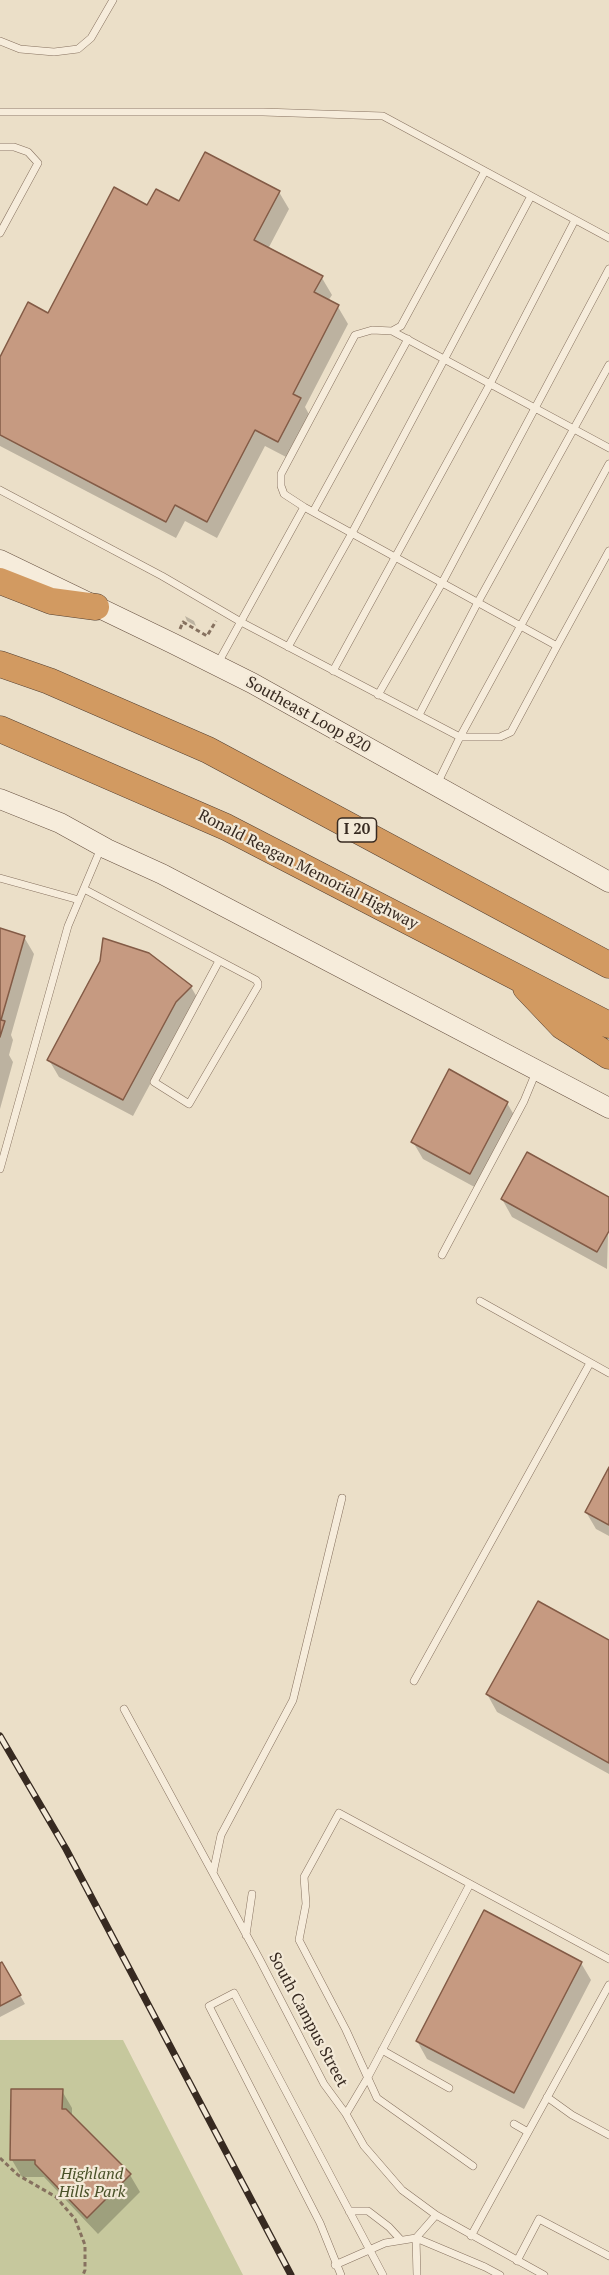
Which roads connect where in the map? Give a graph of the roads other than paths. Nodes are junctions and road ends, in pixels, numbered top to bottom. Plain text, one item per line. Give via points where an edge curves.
1 (113, 0) edge
2 (0, 41) edge
3 (0, 112) edge
4 (0, 147) edge
5 (485, 171) junction
6 (531, 196) junction
7 (575, 220) junction
8 (0, 232) edge
9 (609, 238) edge
10 (609, 269) edge
11 (392, 331) junction
12 (408, 339) junction
13 (444, 359) junction
14 (609, 365) edge
15 (490, 384) junction
16 (534, 408) junction
17 (574, 430) junction
18 (609, 448) edge
19 (609, 464) edge
20 (0, 490) edge
21 (304, 507) junction
22 (313, 512) junction
23 (352, 533) junction
24 (609, 550) edge
25 (395, 556) junction
26 (0, 560) edge
27 (0, 581) edge
28 (442, 583) junction
29 (478, 602) junction
30 (96, 607) junction
31 (240, 622) junction
32 (519, 625) junction
33 (557, 646) junction
34 (288, 647) junction
35 (0, 664) edge
36 (217, 666) junction
37 (333, 671) junction
38 (378, 694) junction
39 (419, 715) junction
40 (0, 729) edge
41 (460, 737) junction
42 (435, 786) junction
43 (0, 799) edge
44 (102, 846) junction
45 (0, 878) edge
46 (609, 882) edge
47 (84, 889) junction
48 (79, 900) junction
49 (219, 960) junction
50 (609, 965) edge
51 (514, 974) junction
52 (609, 1025) edge
53 (609, 1056) edge
54 (537, 1070) junction
55 (609, 1108) edge
56 (0, 1170) edge
57 (442, 1255) dead end
58 (480, 1301) dead end
59 (590, 1363) junction
60 (609, 1373) edge
61 (342, 1498) dead end
62 (414, 1681) dead end
63 (124, 1709) dead end
64 (213, 1873) junction
65 (470, 1884) junction
66 (252, 1894) dead end
67 (246, 1935) junction
68 (609, 1959) edge
69 (609, 1984) edge
70 (382, 2050) junction
71 (368, 2077) junction
72 (449, 2088) dead end
73 (547, 2097) junction
74 (346, 2114) junction
75 (514, 2124) dead end
76 (528, 2132) junction
77 (609, 2134) edge
78 (473, 2166) dead end
79 (349, 2211) junction
80 (435, 2215) junction
81 (471, 2236) junction
82 (416, 2238) junction
83 (400, 2239) junction
84 (370, 2249) junction
85 (609, 2256) edge
86 (517, 2261) junction
87 (335, 2265) junction
88 (341, 2275) edge
89 (383, 2275) edge
90 (417, 2275) edge
91 (500, 2275) edge
92 (544, 2275) edge

1 - 2 lane via 91,38 78,49 20,49
3 - 5 lane via 373,114
4 - 8 lane via 28,152 38,163
5 - 6 lane
5 - 11 lane via 401,327
6 - 7 lane
6 - 13 lane
7 - 9 lane
7 - 15 lane
10 - 16 lane
11 - 12 lane
11 - 21 lane via 372,330 356,335 281,474 284,494
12 - 13 lane
12 - 22 lane
13 - 15 lane
13 - 23 lane
14 - 17 lane
15 - 16 lane
15 - 25 lane
16 - 17 lane
16 - 28 lane
17 - 18 lane
17 - 29 lane
19 - 32 lane
20 - 31 lane
21 - 22 lane
21 - 31 lane
22 - 23 lane
23 - 25 lane
23 - 34 lane
24 - 33 lane
25 - 28 lane
25 - 37 lane
26 - 30 main road, Southeast Loop 820
27 - 30 highway via 51,601
28 - 29 lane
28 - 38 lane
29 - 32 lane
29 - 39 lane
30 - 36 main road, Southeast Loop 820
31 - 34 lane
31 - 36 lane
32 - 33 lane
32 - 41 lane
33 - 41 lane via 511,732 500,737
34 - 37 lane
35 - 50 highway, I 20 via 49,681 208,750
36 - 42 main road, Southeast Loop 820
37 - 38 lane
38 - 39 lane
39 - 41 lane
40 - 51 highway, Ronald Reagan Memorial Highway via 226,827
41 - 42 lane
42 - 46 main road, Southeast Loop 820
43 - 44 main road via 60,823
44 - 47 lane
44 - 54 main road
45 - 48 lane
47 - 48 lane
47 - 49 lane
48 - 56 lane via 68,926
49 - 49 lane via 256,980 258,986 189,1104 153,1082
51 - 52 highway, Ronald Reagan Memorial Highway
51 - 53 highway via 561,1026
54 - 55 main road
54 - 57 lane
58 - 59 lane
59 - 60 lane
59 - 62 lane
61 - 64 lane via 293,1700 221,1835
63 - 64 lane, South Campus Street
64 - 67 lane, South Campus Street
65 - 68 lane
65 - 70 lane
65 - 71 lane via 339,1813 304,1877 306,1905 299,1940
66 - 67 lane
67 - 74 lane, South Campus Street via 324,2084
69 - 73 lane
70 - 71 lane
70 - 72 lane
71 - 74 lane
71 - 78 lane via 377,2098
73 - 76 lane
73 - 77 lane
74 - 80 lane, South Campus Street via 364,2146 388,2176
75 - 76 lane
76 - 81 lane
79 - 83 lane via 368,2211
79 - 84 lane
79 - 87 lane via 234,1993 208,2006 320,2223
80 - 81 lane, South Campus Street
80 - 82 lane
81 - 86 lane, South Campus Street
82 - 83 lane
82 - 90 lane
82 - 91 lane
83 - 84 lane
84 - 87 lane
84 - 89 lane
85 - 86 lane via 539,2219
86 - 92 lane, South Campus Street
87 - 88 lane

